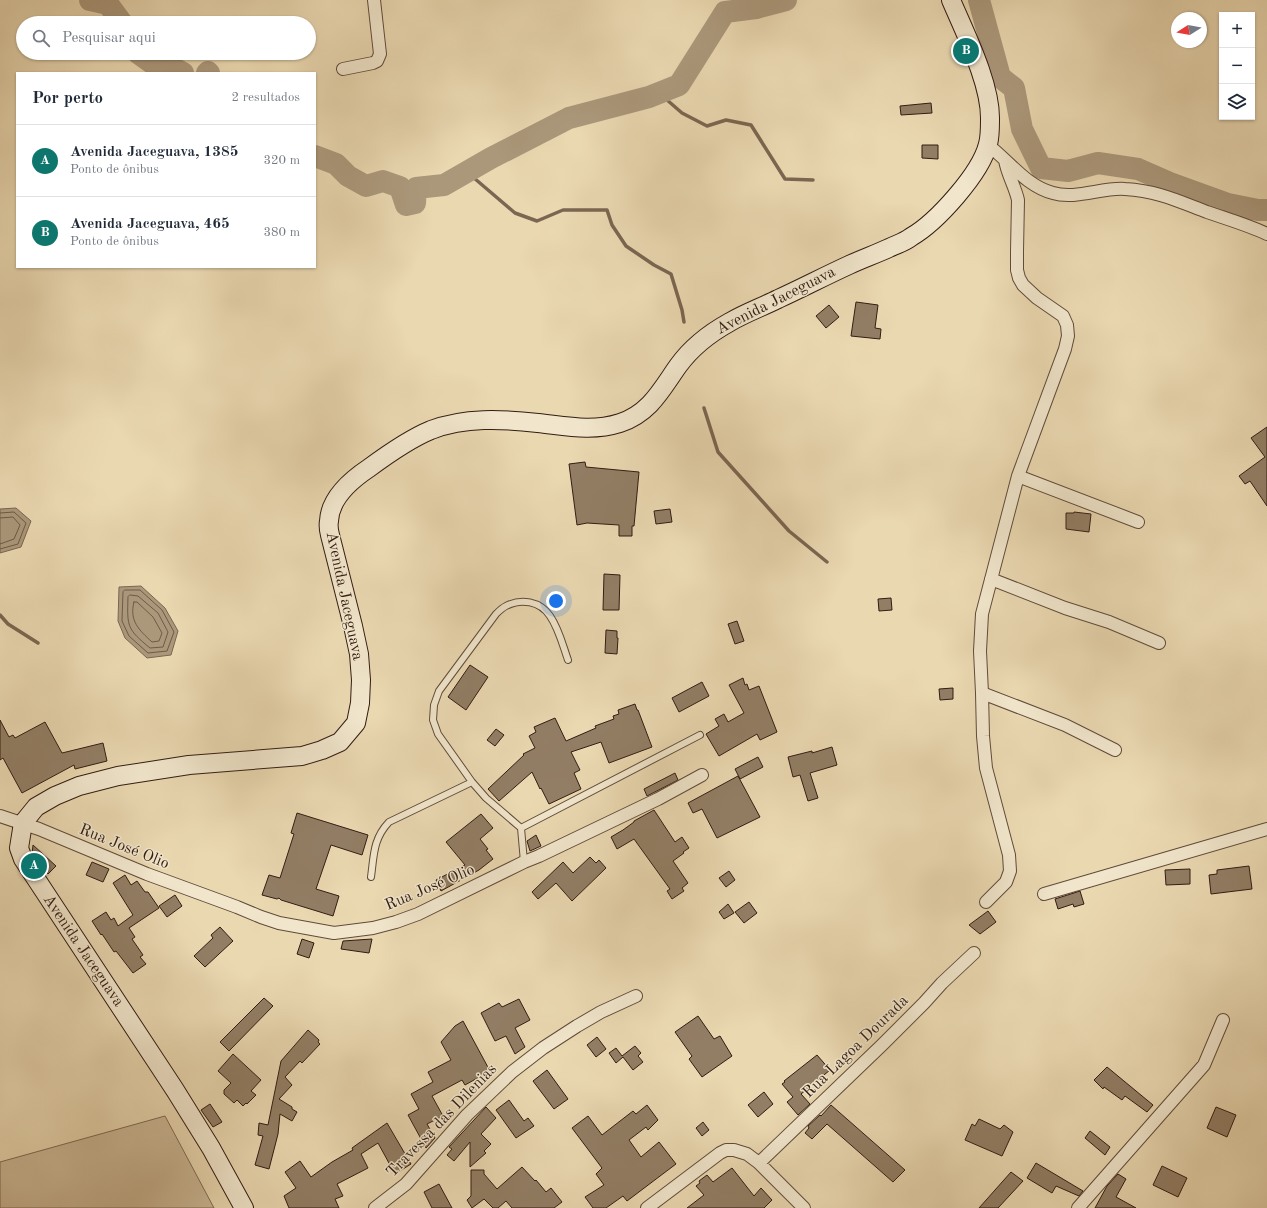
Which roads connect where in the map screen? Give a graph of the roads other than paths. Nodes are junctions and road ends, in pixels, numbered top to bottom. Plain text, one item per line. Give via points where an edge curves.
1 (374, 0) edge
2 (951, 0) edge
3 (343, 69) dead end
4 (988, 145) junction
5 (1005, 160) junction
6 (1267, 234) edge
7 (1018, 476) junction
8 (1138, 522) dead end
9 (991, 579) junction
10 (1160, 643) dead end
11 (568, 660) dead end
12 (982, 694) junction
13 (700, 735) dead end
14 (1115, 750) dead end
15 (702, 775) dead end
16 (472, 782) junction
17 (0, 816) edge
18 (23, 823) junction
19 (521, 828) junction
20 (1267, 829) edge
21 (524, 862) junction
22 (372, 877) dead end
23 (1044, 894) dead end
24 (986, 902) dead end
25 (974, 953) dead end
26 (636, 996) dead end
27 (1223, 1020) dead end
28 (759, 1163) junction
29 (244, 1208) edge
30 (375, 1208) edge
31 (647, 1208) edge
32 (804, 1208) edge
33 (1078, 1208) edge

1 - 3 street via 380,54 372,63
2 - 4 main road, Avenida Jaceguava via 985,84 990,118
4 - 5 street
4 - 18 main road, Avenida Jaceguava via 980,164 961,191 930,224 910,238 729,322 691,352 679,365 661,393 634,417 601,428 496,420 454,423 412,439 353,480 335,502 328,523 359,654 361,680 356,723 340,742 302,756 189,765 118,776 79,786 55,796 36,807
5 - 6 street via 1027,180 1054,194 1071,195 1123,188 1155,193
5 - 7 street via 1018,200 1019,278 1037,298 1063,316 1068,336
7 - 8 street
7 - 9 street
9 - 10 street
9 - 12 street via 982,614
11 - 16 lane via 550,616 542,607 531,601 518,602 506,606 496,614 439,691 434,705 433,720 438,734
12 - 14 street via 1065,725
12 - 24 street via 982,736 986,768 1009,855 1010,871 1006,882
13 - 19 lane
15 - 21 street, Rua José Olio via 637,810
16 - 19 lane via 486,798
16 - 22 lane via 389,822 377,839
17 - 18 street, Rua José Olio
18 - 21 street, Rua José Olio via 260,918 334,933 373,928 418,914
18 - 29 main road, Avenida Jaceguava via 19,839 23,859 175,1090
19 - 21 lane
20 - 23 street
25 - 28 street, Rua Lagoa Dourada
26 - 30 street, Travessa das Dilenias via 577,1026 512,1072 467,1115 406,1184
27 - 33 street via 1204,1064
28 - 31 street via 747,1154 726,1150
28 - 32 street

